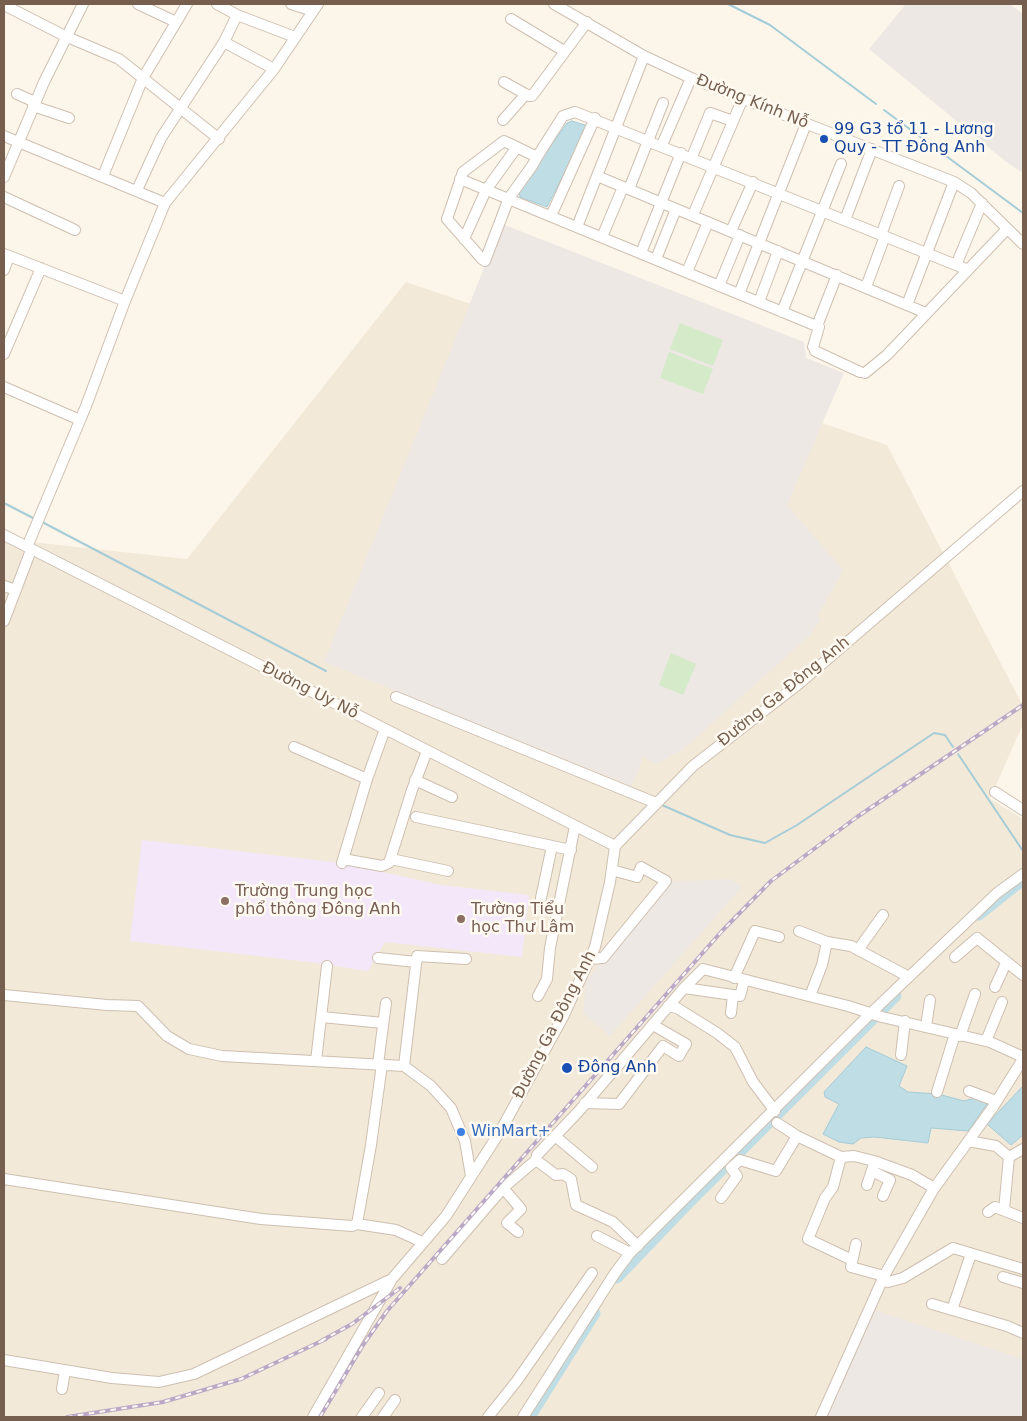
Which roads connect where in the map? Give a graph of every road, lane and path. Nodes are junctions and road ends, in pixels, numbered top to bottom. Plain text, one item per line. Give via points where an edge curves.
1 (83, 4) edge
2 (138, 4) edge
3 (187, 4) edge
4 (217, 4) edge
5 (291, 4) edge
6 (554, 4) edge
7 (4, 5) edge
8 (316, 8) edge
9 (238, 15) junction
10 (511, 19) dead end
11 (176, 22) junction
12 (587, 22) junction
13 (65, 36) junction
14 (295, 37) junction
15 (224, 42) junction
16 (564, 51) junction
17 (644, 56) junction
18 (274, 69) junction
19 (143, 78) junction
20 (691, 78) junction
21 (504, 82) dead end
22 (17, 94) dead end
23 (526, 94) junction
24 (743, 98) junction
25 (663, 103) dead end
26 (34, 104) junction
27 (180, 108) junction
28 (69, 118) dead end
29 (595, 118) junction
30 (503, 120) dead end
31 (733, 122) junction
32 (806, 124) junction
33 (618, 127) junction
34 (4, 136) edge
35 (219, 139) junction
36 (649, 140) junction
37 (18, 142) junction
38 (662, 145) junction
39 (517, 147) junction
40 (872, 149) junction
41 (681, 153) junction
42 (537, 157) junction
43 (692, 157) junction
44 (841, 164) dead end
45 (714, 166) junction
46 (103, 176) junction
47 (597, 176) junction
48 (4, 177) edge
49 (460, 179) junction
50 (753, 182) junction
51 (954, 182) junction
52 (899, 186) dead end
53 (626, 188) junction
54 (137, 190) junction
55 (486, 190) junction
56 (779, 193) junction
57 (4, 197) edge
58 (509, 198) junction
59 (166, 203) junction
60 (661, 203) junction
61 (982, 203) junction
62 (676, 209) junction
63 (822, 211) junction
64 (693, 215) junction
65 (551, 216) junction
66 (845, 220) junction
67 (708, 222) junction
68 (577, 227) junction
69 (1007, 229) junction
70 (75, 230) dead end
71 (736, 233) junction
72 (883, 235) junction
73 (602, 237) junction
74 (464, 239) junction
75 (759, 243) junction
76 (1023, 244) edge
77 (778, 251) junction
78 (641, 253) junction
79 (927, 254) junction
80 (7, 255) edge
81 (656, 259) junction
82 (802, 261) junction
83 (961, 267) junction
84 (41, 268) junction
85 (4, 270) edge
86 (687, 272) junction
87 (837, 275) junction
88 (719, 286) junction
89 (866, 287) junction
90 (740, 294) junction
91 (125, 301) junction
92 (759, 302) junction
93 (907, 305) junction
94 (782, 312) junction
95 (926, 312) junction
96 (816, 326) junction
97 (4, 354) edge
98 (4, 387) edge
99 (80, 420) junction
100 (1023, 492) edge
101 (4, 535) edge
102 (29, 548) junction
103 (4, 586) edge
104 (16, 590) junction
105 (4, 621) edge
106 (396, 697) dead end
107 (385, 729) junction
108 (294, 747) dead end
109 (427, 751) junction
110 (367, 779) junction
111 (415, 780) junction
112 (995, 792) dead end
113 (452, 797) dead end
114 (656, 804) junction
115 (1023, 808) edge
116 (416, 817) dead end
117 (575, 826) junction
118 (552, 846) junction
119 (616, 846) junction
120 (571, 850) junction
121 (391, 859) junction
122 (612, 870) junction
123 (448, 871) dead end
124 (1023, 874) edge
125 (541, 898) dead end
126 (883, 915) dead end
127 (799, 931) dead end
128 (778, 937) dead end
129 (827, 942) junction
130 (858, 950) junction
131 (955, 957) dead end
132 (378, 958) dead end
133 (466, 959) dead end
134 (590, 959) junction
135 (416, 962) junction
136 (1006, 963) junction
137 (327, 966) dead end
138 (1023, 975) edge
139 (909, 977) junction
140 (739, 979) junction
141 (684, 988) junction
142 (995, 988) dead end
143 (975, 994) dead end
144 (4, 995) edge
145 (538, 996) dead end
146 (733, 996) junction
147 (810, 996) junction
148 (930, 1000) dead end
149 (1002, 1002) dead end
150 (386, 1003) dead end
151 (668, 1006) junction
152 (731, 1013) dead end
153 (876, 1014) junction
154 (322, 1017) junction
155 (905, 1022) junction
156 (384, 1023) junction
157 (653, 1025) junction
158 (926, 1026) junction
159 (957, 1035) junction
160 (986, 1041) junction
161 (901, 1055) dead end
162 (1023, 1058) edge
163 (316, 1061) junction
164 (380, 1064) junction
165 (404, 1066) junction
166 (969, 1091) dead end
167 (937, 1092) dead end
168 (996, 1101) junction
169 (585, 1103) junction
170 (775, 1111) junction
171 (777, 1123) dead end
172 (555, 1136) junction
173 (797, 1136) junction
174 (968, 1141) junction
175 (1023, 1149) edge
176 (1009, 1157) junction
177 (841, 1158) junction
178 (536, 1160) junction
179 (873, 1166) junction
180 (592, 1167) dead end
181 (471, 1176) junction
182 (4, 1179) edge
183 (867, 1185) dead end
184 (503, 1188) junction
185 (934, 1188) junction
186 (883, 1196) dead end
187 (722, 1198) dead end
188 (1004, 1210) junction
189 (988, 1212) dead end
190 (1023, 1218) edge
191 (357, 1224) junction
192 (518, 1232) dead end
193 (597, 1236) dead end
194 (422, 1242) junction
195 (856, 1244) dead end
196 (638, 1246) junction
197 (630, 1253) junction
198 (972, 1254) junction
199 (442, 1259) dead end
200 (852, 1260) junction
201 (1023, 1269) edge
202 (592, 1273) dead end
203 (884, 1276) junction
204 (1003, 1277) dead end
205 (392, 1279) junction
206 (1023, 1283) edge
207 (932, 1304) dead end
208 (952, 1310) junction
209 (1023, 1333) edge
210 (4, 1360) edge
211 (65, 1370) junction
212 (62, 1389) dead end
213 (380, 1393) dead end
214 (396, 1400) dead end
215 (313, 1417) edge
216 (362, 1417) edge
217 (383, 1417) edge
218 (488, 1417) edge
219 (523, 1417) edge
220 (821, 1417) edge

1 - 13 street
2 - 11 street
3 - 11 street
4 - 9 street
5 - 8 street
6 - 12 street, Đường Kính Nỗ
7 - 13 street
8 - 14 street
9 - 14 street
9 - 15 street
10 - 16 street
11 - 19 street
12 - 16 street
12 - 17 street, Đường Kính Nỗ
13 - 19 street via 119,59
13 - 26 street
14 - 18 street
15 - 18 street
15 - 27 street
16 - 23 street via 532,96
17 - 20 street, Đường Kính Nỗ
17 - 33 street
18 - 35 street
19 - 27 street
19 - 46 street
20 - 24 street, Đường Kính Nỗ
20 - 38 street
21 - 23 street
22 - 26 street
23 - 30 street
24 - 31 street
24 - 32 street, Đường Kính Nỗ
25 - 36 street
26 - 28 street
26 - 37 street
27 - 35 street
27 - 54 street via 160,138
29 - 33 street
29 - 42 street via 574,112 563,116
29 - 65 street
31 - 43 street via 710,112
31 - 45 street
32 - 40 street, Đường Kính Nỗ
32 - 56 street
33 - 36 street
33 - 47 street
34 - 37 street
35 - 59 street
36 - 38 street
36 - 53 street
37 - 46 street
37 - 48 street
38 - 41 street
39 - 42 street
39 - 49 street via 504,141 462,172
39 - 55 street
40 - 51 street, Đường Kính Nỗ
40 - 66 street
41 - 43 street
41 - 60 street
42 - 58 street
43 - 45 street
44 - 63 street
45 - 50 street
45 - 64 street
46 - 54 street
47 - 53 street
47 - 68 street
49 - 55 street
49 - 74 street via 447,219
50 - 56 street
50 - 71 street
51 - 61 street, Đường Kính Nỗ
51 - 79 street
52 - 72 street
53 - 60 street
53 - 73 street
54 - 59 street
55 - 58 street
55 - 74 street
56 - 63 street
56 - 75 street
57 - 70 street
58 - 65 street
58 - 74 street via 485,261
59 - 91 street
60 - 62 street
60 - 78 street
61 - 69 street, Đường Kính Nỗ
61 - 83 street
62 - 64 street
62 - 81 street
63 - 66 street
63 - 82 street
64 - 67 street
65 - 68 street
66 - 72 street
67 - 71 street
67 - 86 street
68 - 73 street
69 - 76 street, Đường Kính Nỗ
69 - 83 street
71 - 75 street
71 - 88 street
72 - 79 street
72 - 89 street
73 - 78 street
75 - 77 street
75 - 90 street
77 - 82 street
77 - 92 street
78 - 81 street
79 - 83 street
79 - 93 street
80 - 84 street
80 - 85 street
81 - 86 street
82 - 87 street
82 - 94 street
83 - 95 street
84 - 91 street
84 - 97 street
86 - 88 street
87 - 89 street
87 - 96 street
88 - 90 street
89 - 93 street
90 - 92 street
91 - 99 street
92 - 94 street
93 - 95 street
94 - 96 street
95 - 96 street via 887,355 862,372 814,349 820,327
98 - 99 street
99 - 102 street
100 - 114 street, Đường Ga Đông Anh via 801,682 693,766
101 - 102 street, Đường Uy Nỗ
102 - 104 street
102 - 107 street, Đường Uy Nỗ
103 - 104 street
104 - 105 street
106 - 114 street
107 - 109 street, Đường Uy Nỗ
107 - 110 street
108 - 110 street
109 - 111 street
109 - 117 street, Đường Uy Nỗ
110 - 121 street via 343,861 382,866 390,863
111 - 113 street
111 - 121 street
112 - 115 street
114 - 119 street, Đường Ga Đông Anh
116 - 118 street
117 - 119 street, Đường Uy Nỗ
117 - 120 street
118 - 120 street
118 - 125 street
119 - 122 street, Đường Ga Đông Anh
120 - 145 street via 550,948 547,979
121 - 123 street
122 - 134 street, Đường Ga Đông Anh
122 - 134 street via 637,876 641,867 666,881 603,958
124 - 139 street via 997,893
126 - 130 street
127 - 129 street
128 - 140 street via 755,931
129 - 130 street
129 - 147 street
130 - 139 street
131 - 136 street via 977,938
132 - 135 street
133 - 135 street via 416,956
134 - 181 street, Đường Ga Đông Anh via 564,1015 501,1130
135 - 165 street
136 - 138 street
136 - 142 street
137 - 154 street
139 - 153 street
140 - 141 street via 703,969
140 - 146 street via 740,996
140 - 147 street
141 - 146 street
141 - 151 street
143 - 159 street
144 - 163 street via 138,1006 168,1036 189,1050 222,1056
146 - 152 street
147 - 153 street
148 - 158 street
149 - 160 street
150 - 156 street
151 - 157 street
151 - 170 street via 677,1008 734,1047 753,1082
153 - 155 street
153 - 170 street
154 - 156 street
154 - 163 street
155 - 158 street
155 - 161 street
156 - 164 street
157 - 169 street
157 - 169 street via 686,1044 679,1056 663,1046 618,1104
158 - 159 street
159 - 160 street
159 - 167 street
160 - 162 street
162 - 168 street
163 - 164 street
164 - 165 street
164 - 191 street via 371,1145
165 - 181 street via 431,1086 451,1108 465,1140
166 - 168 street
168 - 174 street
169 - 172 street
170 - 196 street
171 - 173 street
172 - 178 street
172 - 180 street
173 - 177 street
173 - 187 street via 776,1171 740,1160 731,1168 737,1176
174 - 176 street via 996,1146
174 - 185 street
175 - 176 street
176 - 188 street
177 - 179 street via 854,1156
177 - 200 street via 833,1187 808,1239
178 - 184 street
178 - 196 street via 556,1175 562,1174 571,1179 576,1204 613,1222
179 - 183 street
179 - 185 street via 912,1175
179 - 186 street via 890,1180
181 - 194 street, Đường Ga Đông Anh via 446,1216
182 - 191 street via 261,1219
184 - 192 street via 521,1209 507,1223
184 - 199 street
185 - 203 street
188 - 189 street via 996,1206
188 - 190 street
191 - 194 street via 396,1230
193 - 197 street
194 - 205 street, Đường Ga Đông Anh
195 - 200 street
196 - 197 street
197 - 219 street
198 - 201 street
198 - 203 street via 953,1248 903,1278 888,1282
198 - 208 street
200 - 203 street via 851,1267
202 - 218 street via 515,1384
203 - 220 street
204 - 206 street
205 - 211 street via 194,1374 159,1382
205 - 215 street, Đường Ga Đông Anh
207 - 208 street
208 - 209 street
210 - 211 street
211 - 212 street
213 - 216 street
214 - 217 street

